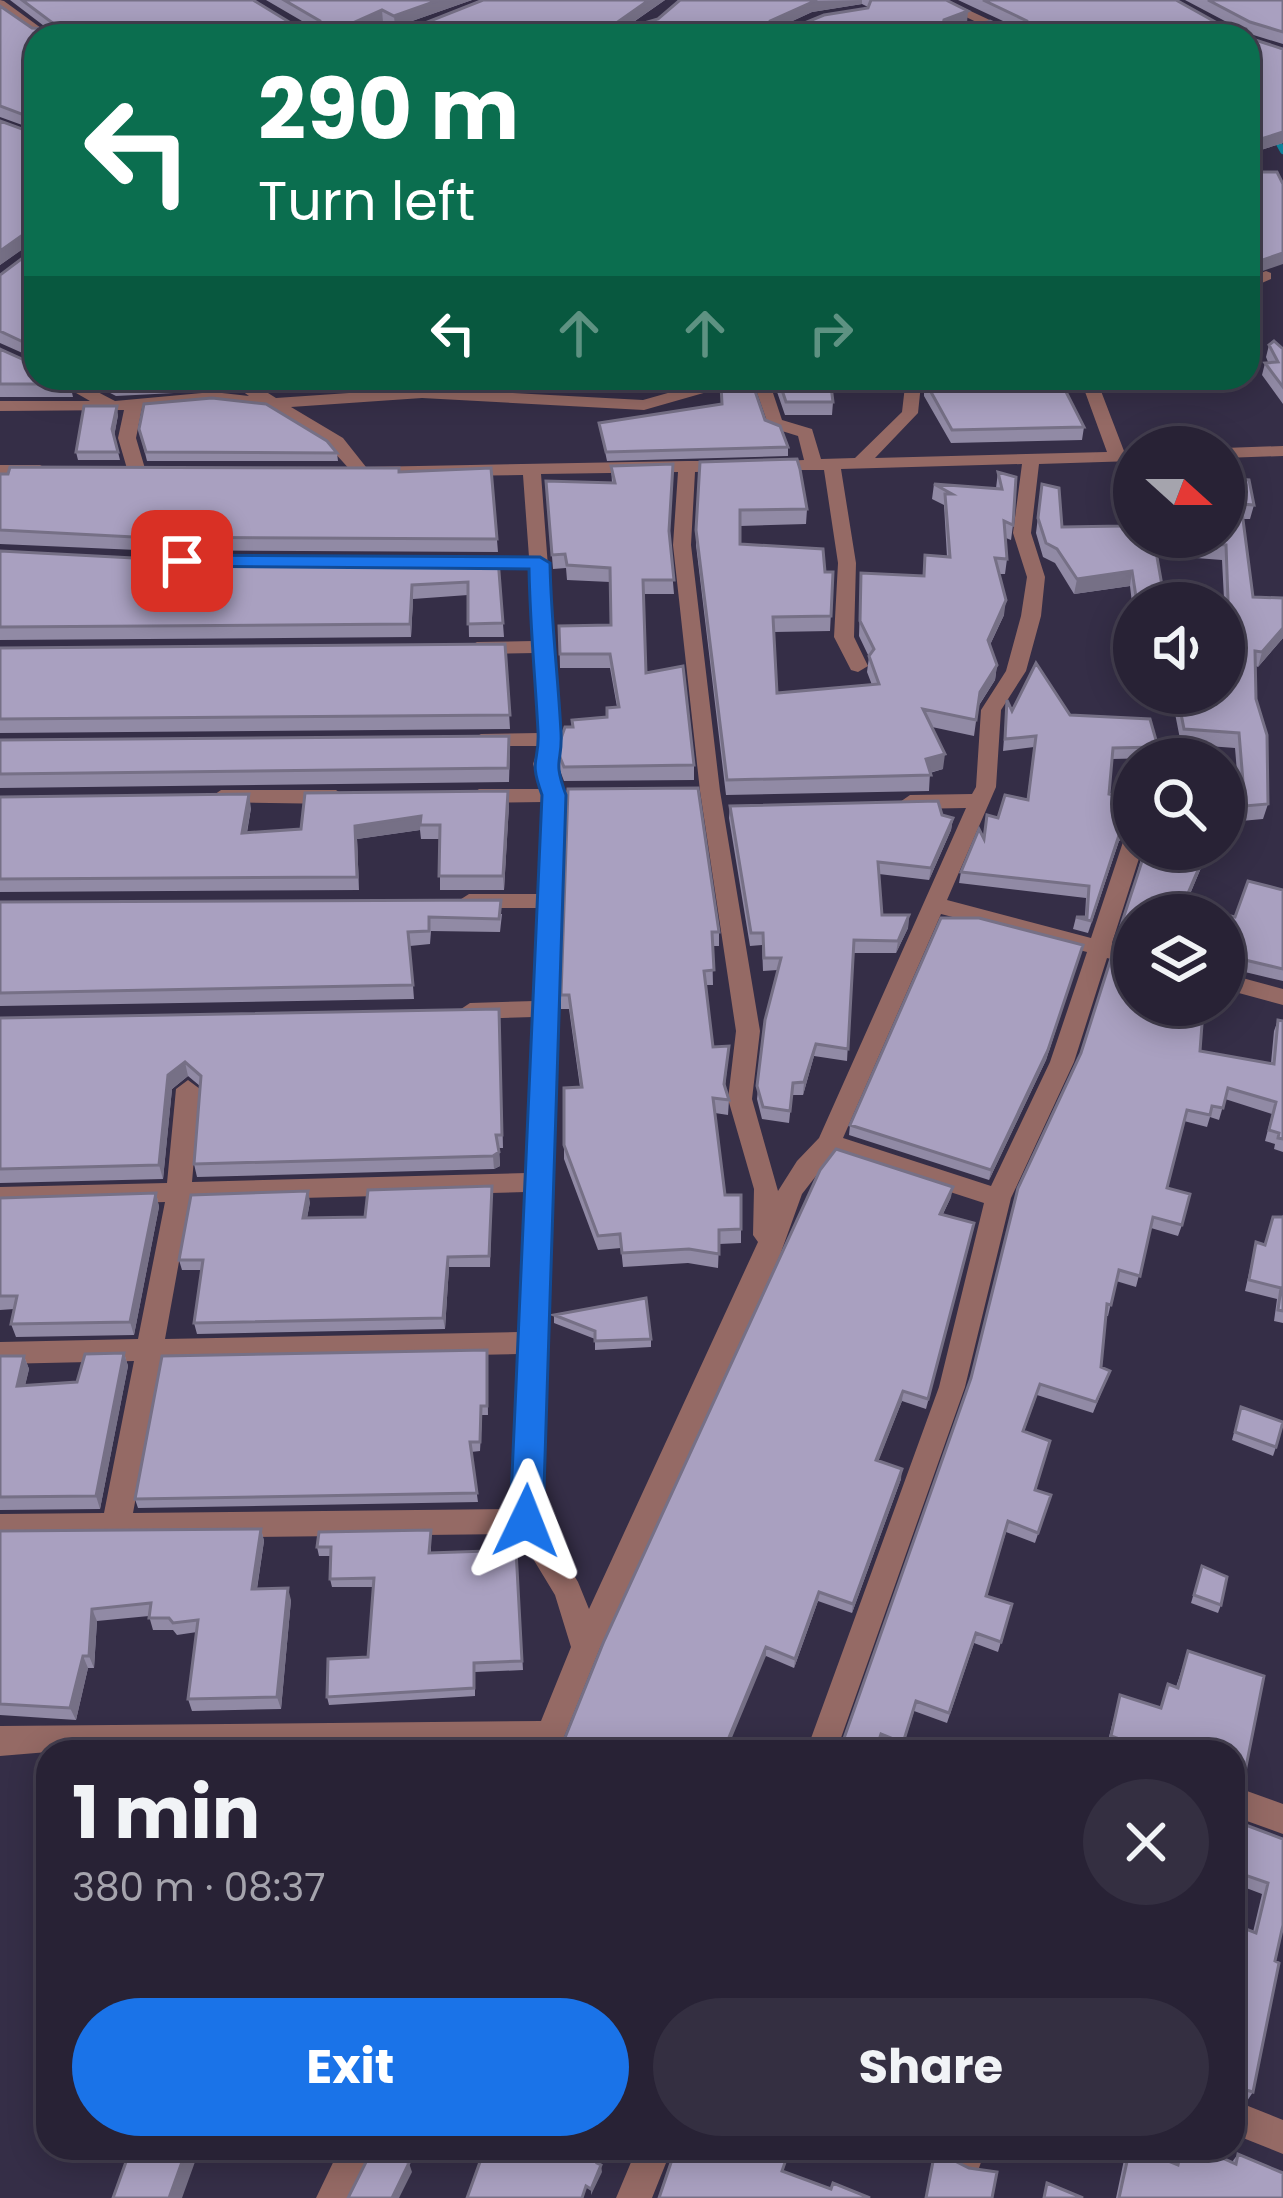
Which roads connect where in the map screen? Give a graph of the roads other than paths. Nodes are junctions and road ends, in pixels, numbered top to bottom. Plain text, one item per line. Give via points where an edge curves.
1 (936, 0) edge
2 (0, 4) edge
3 (28, 24) edge
4 (990, 24) edge
5 (1266, 276) edge
6 (1260, 279) edge
7 (82, 390) edge
8 (251, 390) edge
9 (699, 390) edge
10 (764, 390) edge
11 (912, 390) edge
12 (1094, 390) edge
13 (272, 403) junction
14 (134, 405) junction
15 (0, 406) edge
16 (113, 406) junction
17 (1113, 430) edge
18 (1283, 451) edge
19 (1245, 452) edge
20 (1113, 457) edge
21 (1031, 460) junction
22 (860, 463) junction
23 (823, 465) junction
24 (687, 466) junction
25 (0, 470) edge
26 (68, 471) edge
27 (114, 472) edge
28 (137, 472) junction
29 (159, 472) edge
30 (338, 472) edge
31 (361, 472) junction
32 (532, 472) junction
33 (445, 562) edge
34 (540, 563) junction
35 (541, 647) junction
36 (447, 648) edge
37 (858, 666) dead end
38 (550, 739) junction
39 (455, 740) edge
40 (565, 795) junction
41 (369, 796) edge
42 (462, 796) edge
43 (208, 797) edge
44 (980, 801) junction
45 (891, 803) edge
46 (1124, 870) edge
47 (455, 901) edge
48 (551, 901) junction
49 (937, 905) junction
50 (1097, 946) junction
51 (1113, 951) edge
52 (1245, 987) edge
53 (1283, 997) edge
54 (543, 1009) junction
55 (450, 1012) edge
56 (188, 1090) dead end
57 (829, 1143) junction
58 (539, 1183) junction
59 (179, 1193) junction
60 (0, 1197) edge
61 (998, 1198) junction
62 (767, 1255) junction
63 (531, 1343) junction
64 (149, 1350) junction
65 (0, 1353) edge
66 (526, 1521) junction
67 (117, 1522) junction
68 (0, 1527) edge
69 (586, 1648) junction
70 (549, 1740) edge
71 (825, 1740) edge
72 (0, 1741) edge
73 (36, 1741) edge
74 (1245, 1805) edge
75 (1283, 1819) edge
76 (1245, 2122) edge
77 (1283, 2137) edge
78 (352, 2160) edge
79 (650, 2160) edge
80 (334, 2198) edge
81 (634, 2198) edge

1 - 4 street
2 - 3 street
5 - 6 street
7 - 16 street
8 - 13 street
9 - 13 street via 644,405 422,393
10 - 23 street via 775,423 806,433
11 - 22 street via 910,413
12 - 17 street
13 - 14 street via 213,397
13 - 31 street via 337,442
14 - 16 street
14 - 28 street via 127,438
15 - 16 street
18 - 19 street
20 - 21 street
21 - 22 street
21 - 44 street via 1022,533 1036,578 1031,616 1016,670 991,710
22 - 23 street
23 - 24 street
23 - 37 street via 847,563 844,637
24 - 32 street
24 - 62 street via 682,544 748,1031 740,1099 766,1189
25 - 26 street
27 - 28 street
28 - 29 street
30 - 31 street
31 - 32 street
32 - 34 street
33 - 34 street
34 - 35 street
35 - 36 street
35 - 38 street
38 - 39 street
38 - 40 street via 543,764
40 - 42 street
40 - 48 street
41 - 43 street
44 - 45 street
44 - 49 street
46 - 50 street
47 - 48 street
48 - 54 street
49 - 50 street
49 - 57 street
50 - 51 street
50 - 61 street via 1062,1062
52 - 53 street
54 - 55 street
54 - 58 street
56 - 59 street
57 - 61 street
57 - 62 street via 787,1192
58 - 59 street
58 - 63 street
59 - 60 street
59 - 64 street
61 - 71 street via 952,1387
62 - 69 street
63 - 64 street
63 - 66 street
64 - 65 street
64 - 67 street
66 - 67 street
66 - 69 street via 568,1591
67 - 68 street
69 - 70 street
72 - 73 street
74 - 75 street
76 - 77 street
78 - 80 street
79 - 81 street

